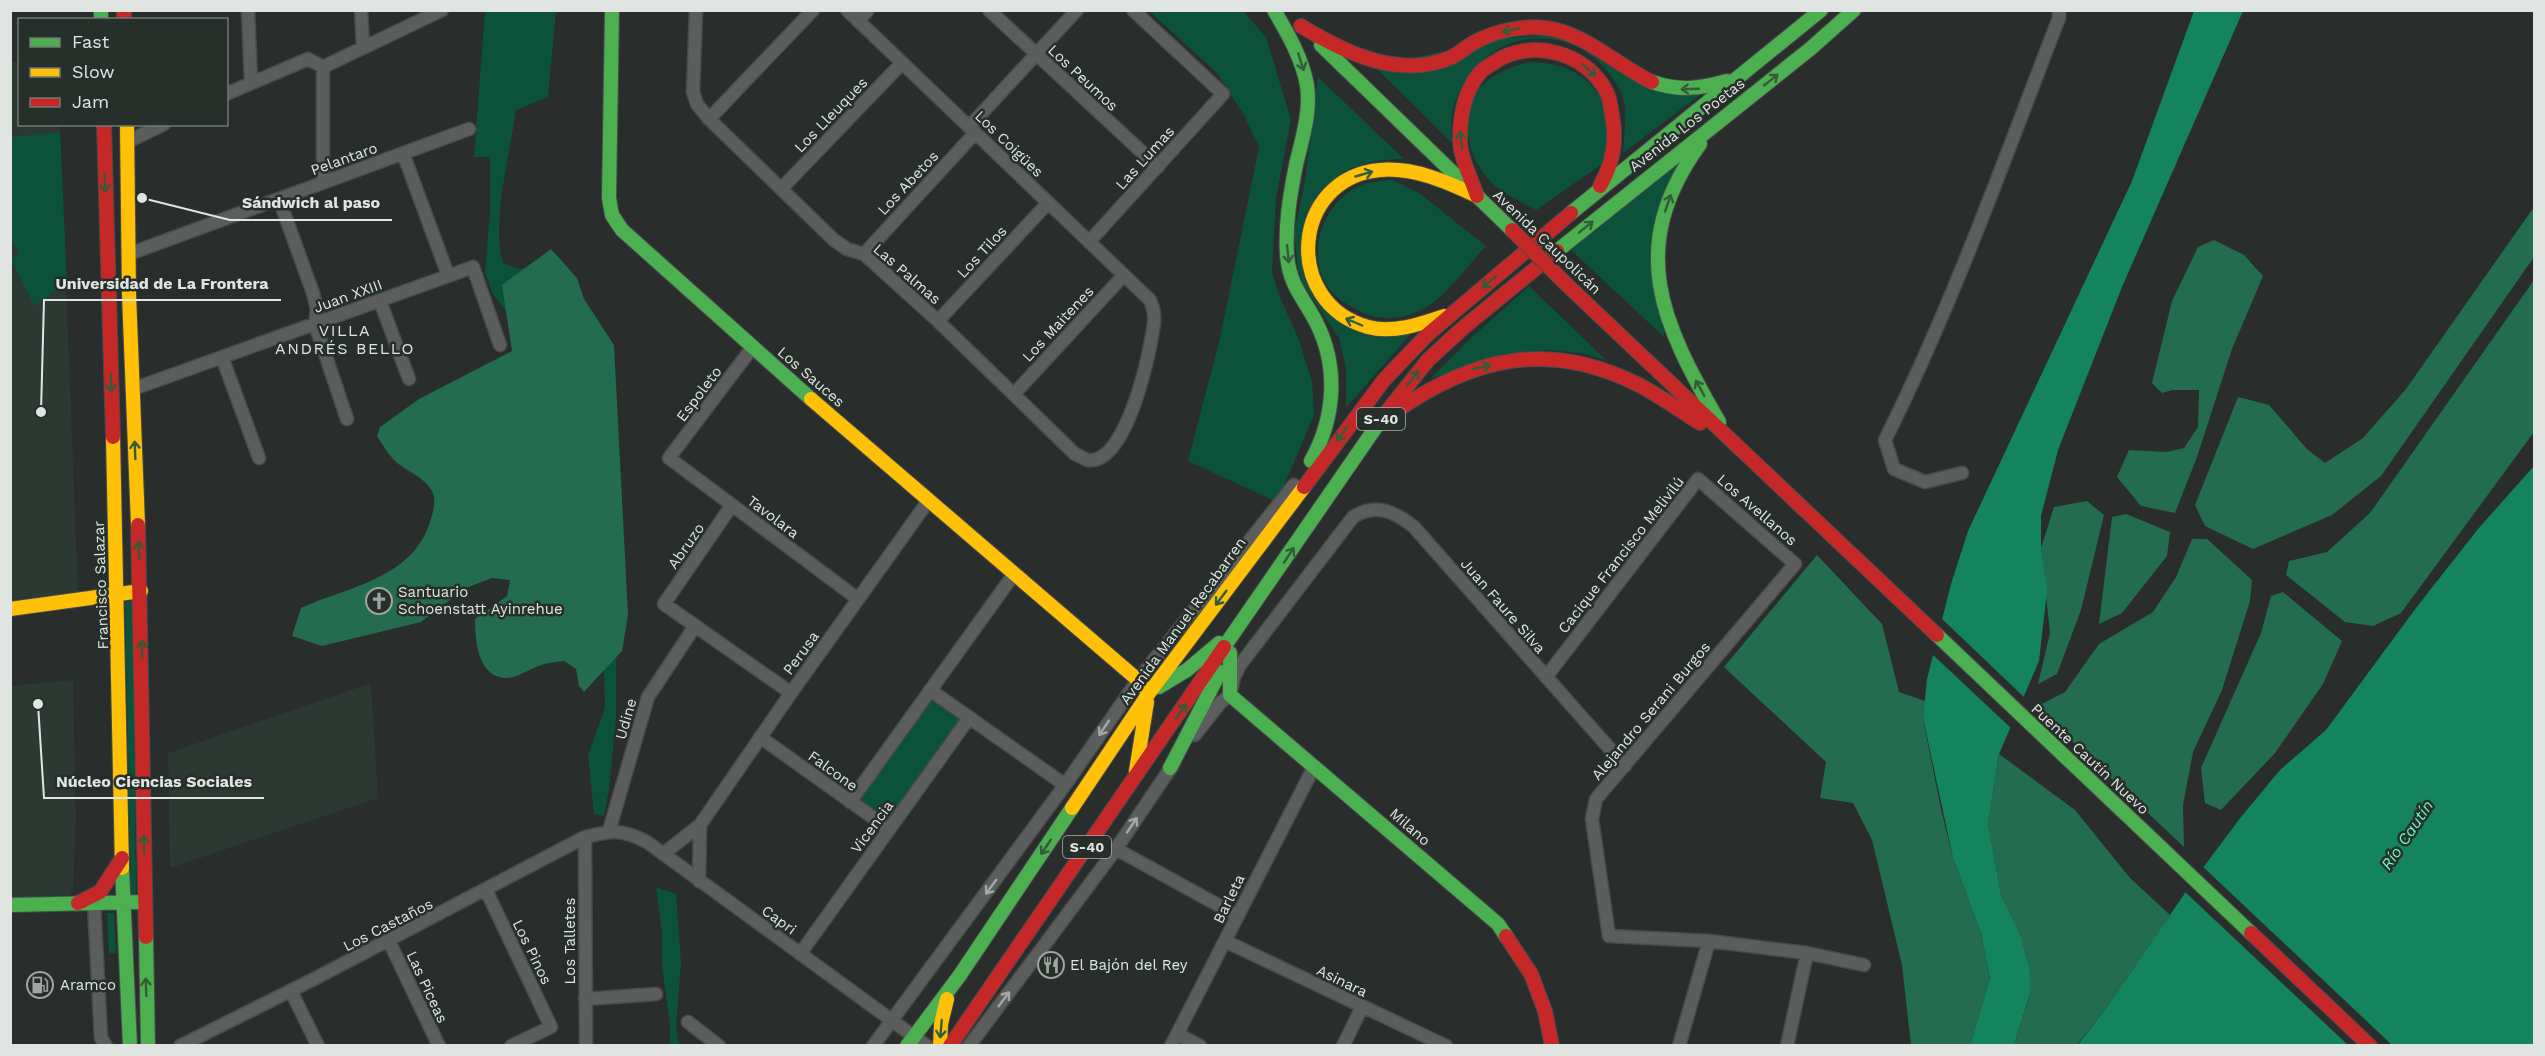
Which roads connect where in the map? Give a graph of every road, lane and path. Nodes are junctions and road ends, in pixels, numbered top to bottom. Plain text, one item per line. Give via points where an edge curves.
1 (248, 10) edge
2 (361, 10) edge
3 (442, 10) edge
4 (612, 10) edge
5 (696, 10) edge
6 (813, 10) edge
7 (847, 10) edge
8 (868, 10) edge
9 (989, 10) edge
10 (1077, 10) edge
11 (1133, 10) edge
12 (1274, 10) edge
13 (1284, 10) edge
14 (1821, 10) edge
15 (1854, 10) edge
16 (2059, 10) edge
17 (858, 21) junction
18 (1301, 26) junction
19 (363, 46) junction
20 (1036, 55) junction
21 (902, 63) junction
22 (323, 67) junction
23 (1745, 71) junction
24 (251, 82) junction
25 (228, 93) edge
26 (709, 119) junction
27 (1720, 120) junction
28 (104, 126) edge
29 (127, 126) edge
30 (160, 126) edge
31 (469, 129) dead end
32 (972, 130) junction
33 (127, 142) junction
34 (403, 153) junction
35 (1158, 167) junction
36 (323, 182) junction
37 (782, 188) junction
38 (1593, 195) junction
39 (1477, 196) junction
40 (279, 199) junction
41 (1048, 203) junction
42 (1089, 242) junction
43 (1526, 250) joint
44 (129, 254) junction
45 (864, 254) junction
46 (448, 275) junction
47 (1124, 275) junction
48 (380, 301) junction
49 (1452, 313) junction
50 (938, 321) junction
51 (315, 324) junction
52 (500, 345) dead end
53 (752, 348) junction
54 (222, 357) junction
55 (409, 379) dead end
56 (132, 389) junction
57 (1014, 394) junction
58 (347, 418) dead end
59 (1729, 440) junction
60 (1361, 449) junction
61 (260, 458) dead end
62 (669, 458) joint
63 (1088, 460) joint
64 (1305, 471) junction
65 (1962, 473) dead end
66 (1698, 479) joint
67 (1788, 496) joint
68 (929, 500) junction
69 (732, 505) junction
70 (1281, 517) junction
71 (1796, 564) joint
72 (1014, 574) junction
73 (141, 591) junction
74 (117, 595) junction
75 (858, 599) junction
76 (1256, 603) junction
77 (10, 609) edge
78 (1244, 619) junction
79 (695, 626) junction
80 (1230, 654) junction
81 (1546, 677) junction
82 (1138, 680) junction
83 (930, 690) junction
84 (790, 693) junction
85 (1149, 693) junction
86 (1230, 695) junction
87 (969, 718) junction
88 (760, 737) junction
89 (1625, 766) junction
90 (1314, 767) junction
91 (1170, 768) junction
92 (1135, 776) junction
93 (1065, 786) junction
94 (850, 802) junction
95 (700, 825) junction
96 (889, 829) junction
97 (609, 831) junction
98 (585, 837) junction
99 (1116, 849) junction
100 (663, 854) junction
101 (122, 858) junction
102 (699, 881) junction
103 (486, 890) junction
104 (78, 903) junction
105 (94, 903) junction
106 (124, 903) junction
107 (144, 903) junction
108 (10, 905) edge
109 (1238, 916) junction
110 (389, 941) junction
111 (1225, 941) junction
112 (1709, 941) junction
113 (800, 954) junction
114 (1808, 954) junction
115 (1864, 965) dead end
116 (960, 975) junction
117 (291, 991) junction
118 (656, 994) dead end
119 (585, 999) junction
120 (1362, 1007) junction
121 (688, 1022) dead end
122 (892, 1022) junction
123 (1174, 1040) edge
124 (201, 1041) edge
125 (911, 1041) edge
126 (106, 1046) edge
127 (130, 1046) edge
128 (148, 1046) edge
129 (180, 1046) edge
130 (318, 1046) edge
131 (439, 1046) edge
132 (511, 1046) edge
133 (586, 1046) edge
134 (719, 1046) edge
135 (873, 1046) edge
136 (927, 1046) edge
137 (940, 1046) edge
138 (950, 1046) edge
139 (969, 1046) edge
140 (1200, 1046) edge
141 (1343, 1046) edge
142 (1446, 1046) edge
143 (1552, 1046) edge
144 (1679, 1046) edge
145 (1787, 1046) edge
146 (2370, 1046) edge

1 - 24 street
2 - 19 street
3 - 19 street
4 - 53 main road, Los Sauces via 612,215 622,230
5 - 26 street, Las Palmas via 693,92
6 - 26 street
7 - 17 street, Los Coigües
8 - 17 street
9 - 20 street, Los Peumos
10 - 20 street, Los Abetos
11 - 35 street, Las Lumas via 1223,94
12 -> 64 main road via 1296,50 1308,98 1308,117 1290,193 1288,259 1297,293 1328,351 1332,384 1326,430
13 - 18 main road, Avenida Caupolicán
14 - 23 main road, Avenida Los Poetas
27 -> 15 main road, Avenida Los Poetas
16 - 65 street via 1968,249 1885,440 1894,469 1925,482
17 - 21 street, Los Coigües
23 -> 18 main road via 1704,88 1662,86 1638,77 1580,39 1545,28 1501,32 1442,60 1398,64 1347,51
18 - 39 main road, Avenida Caupolicán
19 - 22 street
20 - 32 street, Los Abetos
20 - 35 street, Los Peumos
21 - 32 street, Los Coigües
21 - 37 street, Los Lleuques
22 - 24 street via 308,59
22 - 36 street
23 - 38 main road, Avenida Los Poetas
24 - 25 street
26 - 37 street, Las Palmas
59 -> 27 main road via 1672,332 1658,282 1660,234 1670,197 1683,167
60 -> 27 main road, Avenida Los Poetas / S-40 via 1428,360 1464,327
28 -> 74 main road, Francisco Salazar
29 - 33 main road
30 - 33 street
31 - 34 street, Pelantaro
32 - 41 street, Los Coigües
32 - 45 street, Los Abetos
33 - 44 main road
34 - 36 street, Pelantaro
34 - 46 street
35 - 42 street, Las Lumas
36 - 40 street, Pelantaro
37 - 45 street, Las Palmas via 834,240
39 -> 38 main road via 1460,140 1461,106 1468,89 1496,58 1526,48 1567,54 1599,80 1609,98 1615,142 1607,177
38 - 43 main road, Avenida Los Poetas
49 -> 39 main road via 1389,329 1370,328 1346,319 1326,303 1312,281 1306,256 1309,228 1330,193 1367,172 1413,173
39 - 59 main road, Avenida Caupolicán, bridge
40 - 44 street, Pelantaro
40 - 51 street via 313,293
41 - 42 street, Los Coigües
41 - 50 street, Los Tilos
42 - 47 street, Los Coigües
43 -> 49 main road, Avenida Manuel Recabarren / S-40
44 - 56 main road
45 - 50 street, Las Palmas
46 - 48 street, Juan XXIII
46 - 52 street, Juan XXIII via 473,267
47 - 57 street, Los Maitenes
47 - 63 street, Los Coigües via 1150,300 1155,321 1140,389 1126,425 1100,457
48 - 51 street, Juan XXIII
48 - 55 street
49 -> 70 main road, Avenida Manuel Recabarren / S-40 via 1384,380
50 - 57 street, Las Palmas
51 - 54 street, Juan XXIII
51 - 58 street
53 - 62 street, Espoleto
53 - 68 main road, Los Sauces
54 - 56 street, Juan XXIII
54 - 61 street
73 -> 56 main road
57 - 63 street, Las Palmas via 1075,453
60 -> 59 main road via 1384,422 1437,383 1468,370 1530,359 1591,365 1640,386
59 - 67 main road, Avenida Caupolicán
76 -> 60 main road, S-40
62 - 69 street, Tavolara
64 - 70 main road
64 - 82 street, Avenida Manuel Recabarren
66 - 71 street, Los Avellanos
66 - 81 street, Cacique Francisco Melivilú
67 - 146 main road, Puente Cautín Nuevo
68 - 72 main road, Los Sauces
68 - 75 street, Perusa
69 - 75 street, Tavolara
69 - 79 street, Abruzo via 664,604
70 -> 85 main road, Avenida Manuel Recabarren / S-40
71 - 89 street, Alejandro Serani Burgos
72 - 82 main road, Los Sauces
72 - 83 street
73 - 74 main road
107 -> 73 main road
74 - 77 main road
74 - 101 main road, Francisco Salazar
75 - 84 street, Perusa
76 - 78 main road, S-40
76 - 80 main road
78 - 85 main road via 1200,660
92 -> 78 main road, S-40
79 - 84 street
79 - 97 street, Udine via 648,697
80 - 86 main road
80 - 91 main road
81 - 86 street, Juan Faure Silva via 1414,527 1388,510 1376,509 1363,511 1344,528 1240,665
81 - 89 street, Juan Faure Silva
82 - 85 main road, Los Sauces
82 -> 93 street, Avenida Manuel Recabarren
83 - 87 street
83 - 94 street
84 - 88 street, Perusa
85 - 92 main road
85 -> 116 main road, Avenida Manuel Recabarren / S-40
86 - 90 main road, Milano
86 - 91 street
87 - 93 street
87 - 96 street, Vicencia
88 - 94 street, Falcone
88 - 95 street, Perusa
89 - 112 street, Alejandro Serani Burgos via 1596,799 1592,819 1609,936
90 - 109 street, Barleta
90 - 143 main road, Milano via 1498,924 1531,974 1545,1011
99 -> 91 street
92 - 138 main road, S-40
93 -> 122 street, Avenida Manuel Recabarren
94 - 96 street, Falcone
95 - 100 street, Perusa
95 - 102 street
96 - 113 street, Vicencia
97 - 98 street, Los Castaños
97 - 100 street, Capri via 633,835
98 - 103 street, Los Castaños
98 - 119 street, Los Talletes
99 - 109 street
139 -> 99 street
100 - 102 street, Capri
101 - 104 main road via 100,892
101 - 106 main road, Francisco Salazar
102 - 113 street, Capri
103 - 110 street, Los Castaños
103 - 132 street, Los Pinos via 551,1027
104 - 105 main road
104 - 108 main road
105 - 106 main road
105 - 126 street via 101,1038
106 - 107 main road
106 - 127 main road, Francisco Salazar
128 -> 107 main road
109 - 111 street, Barleta
110 - 117 street, Los Castaños
110 - 131 street, Las Piceas
111 - 120 street, Asinara
111 - 123 street, Barleta
112 - 114 street
112 - 144 street
113 - 122 street, Capri
114 - 115 street
114 - 145 street
116 - 125 main road, Avenida Manuel Recabarren / S-40
116 -> 137 main road via 944,1011
117 - 124 street, Los Castaños
117 - 130 street
118 - 119 street
119 - 133 street, Los Talletes
120 - 141 street
120 - 142 street, Asinara
121 - 134 street
122 - 125 street, Capri
122 - 135 street, Avenida Manuel Recabarren
123 - 140 street
124 - 129 street, Los Castaños
125 - 136 street, Capri

